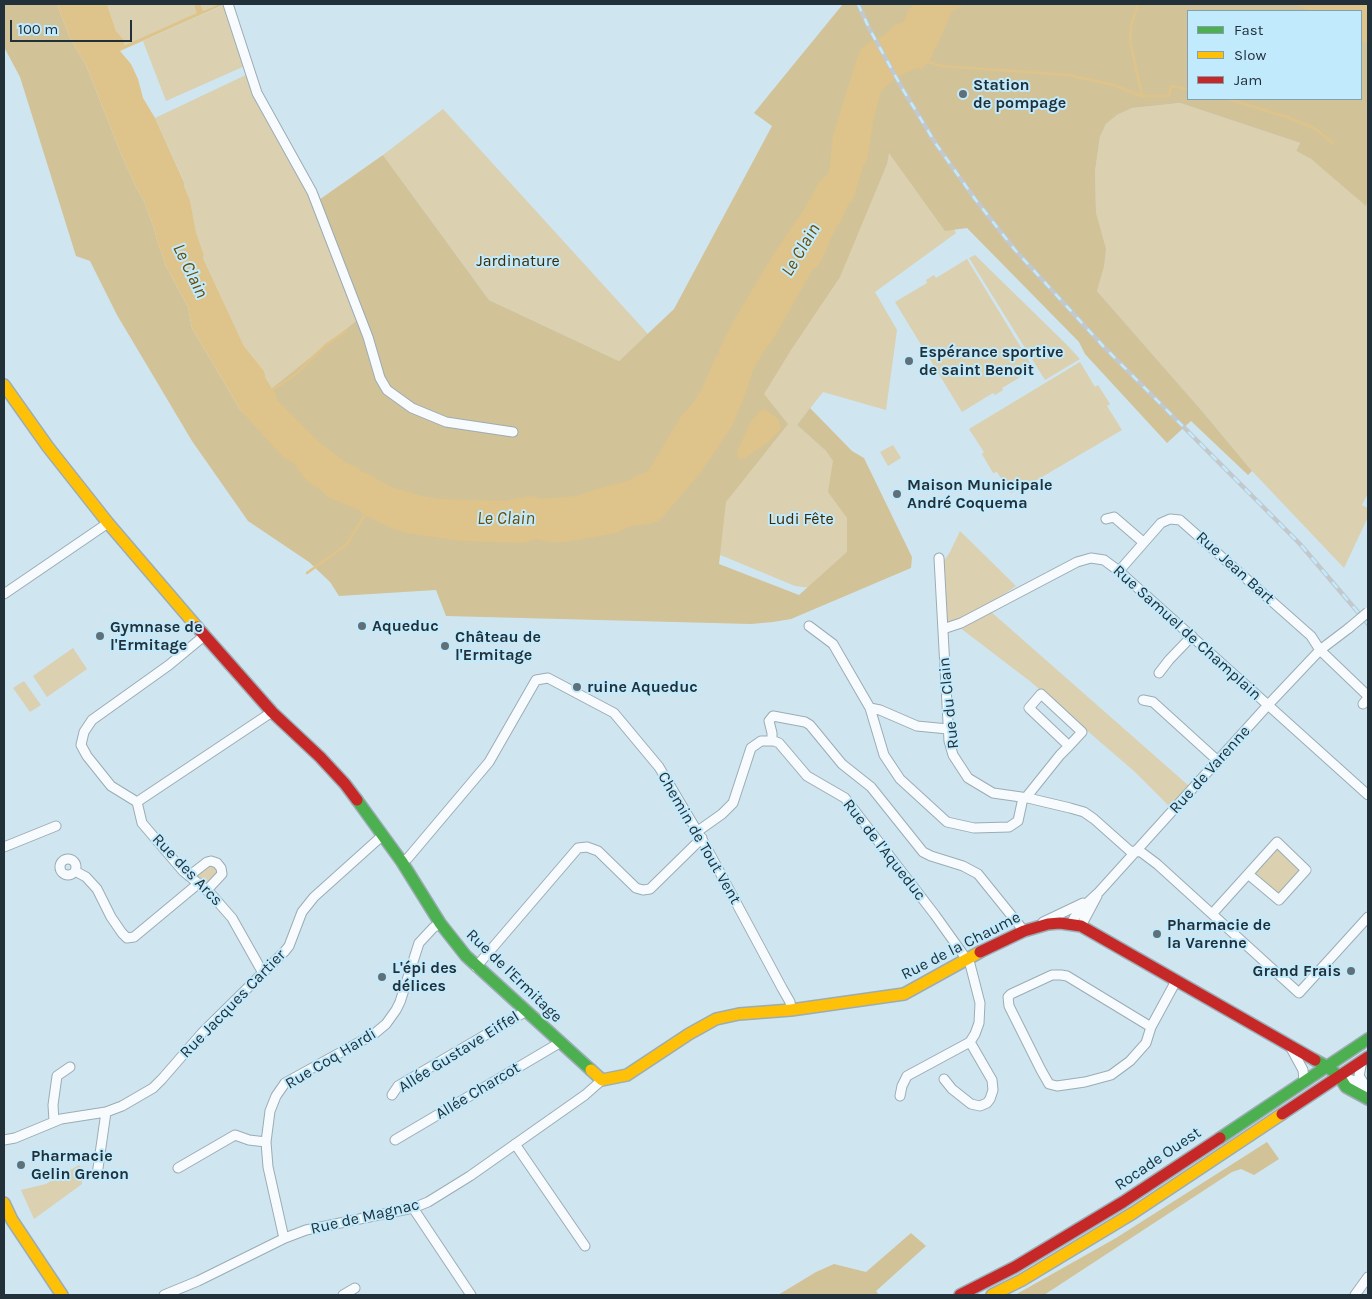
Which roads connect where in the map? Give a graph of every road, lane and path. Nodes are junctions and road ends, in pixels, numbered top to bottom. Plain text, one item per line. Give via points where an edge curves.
1 (228, 4) edge
2 (4, 385) edge
3 (513, 432) dead end
4 (1106, 519) dead end
5 (108, 524) junction
6 (1143, 542) junction
7 (939, 558) dead end
8 (1119, 571) junction
9 (4, 594) edge
10 (1368, 612) edge
11 (810, 626) dead end
12 (943, 629) junction
13 (204, 636) junction
14 (1192, 636) junction
15 (1320, 650) junction
16 (1159, 673) dead end
17 (1367, 699) edge
18 (1143, 700) dead end
19 (1268, 705) junction
20 (870, 708) junction
21 (272, 712) junction
22 (948, 728) junction
23 (772, 740) junction
24 (1069, 746) junction
25 (1218, 761) junction
26 (1368, 795) edge
27 (1026, 798) junction
28 (137, 802) junction
29 (56, 826) dead end
30 (383, 835) junction
31 (700, 835) junction
32 (4, 846) edge
33 (1135, 851) junction
34 (402, 862) junction
35 (75, 871) dead end
36 (1248, 874) junction
37 (190, 876) junction
38 (199, 883) junction
39 (207, 890) junction
40 (1099, 892) junction
41 (1212, 914) junction
42 (1368, 917) edge
43 (440, 923) junction
44 (1076, 925) junction
45 (1028, 929) junction
46 (967, 958) junction
47 (476, 967) junction
48 (263, 973) junction
49 (1176, 981) junction
50 (526, 1010) junction
51 (791, 1010) junction
52 (1151, 1027) junction
53 (1368, 1039) edge
54 (561, 1042) junction
55 (970, 1042) junction
56 (1291, 1048) junction
57 (1365, 1059) edge
58 (1326, 1066) junction
59 (70, 1068) dead end
60 (1339, 1076) junction
61 (944, 1079) dead end
62 (602, 1080) junction
63 (1304, 1081) junction
64 (1367, 1088) edge
65 (392, 1095) dead end
66 (900, 1096) dead end
67 (1368, 1099) edge
68 (106, 1112) junction
69 (54, 1121) junction
70 (4, 1140) edge
71 (394, 1140) dead end
72 (266, 1142) junction
73 (515, 1144) junction
74 (178, 1168) dead end
75 (97, 1175) dead end
76 (4, 1203) edge
77 (413, 1208) junction
78 (285, 1238) junction
79 (585, 1246) dead end
80 (1368, 1277) edge
81 (355, 1288) dead end
82 (183, 1292) edge
83 (62, 1295) edge
84 (164, 1295) edge
85 (343, 1295) edge
86 (471, 1295) edge
87 (960, 1295) edge
88 (992, 1295) edge
89 (1355, 1295) edge

1 - 3 street via 257,93 312,192 387,390 412,408 446,422
2 - 5 street, Rue de l'Ermitage
4 - 6 street via 1114,517
5 - 9 street
5 - 13 street, Rue de l'Ermitage
6 - 8 street, Rue Jean Bart
6 - 15 street, Rue Jean Bart via 1164,521 1182,521 1311,636
7 - 12 street, Rue du Clain
8 - 12 street, Rue Samuel de Champlain via 1100,559 1084,559 961,623
8 - 14 street, Rue Samuel de Champlain
10 - 15 street, Rue de Varenne, bridge
11 - 20 street via 833,644
12 - 22 street, Rue du Clain
13 - 21 street, Rue de l'Ermitage
13 - 28 street via 166,668 92,720 84,732 81,745 87,756 111,786
14 - 16 street
14 - 19 street, Rue Samuel de Champlain
15 - 17 street, Rue Jean Bart
15 - 19 street, Rue de Varenne
18 - 25 street via 1154,702
19 - 25 street, Rue de Varenne
19 - 26 street, Rue Samuel de Champlain
20 - 22 street via 917,726
20 - 27 street via 884,755 900,780 947,822 974,828 1009,827 1018,821
21 - 28 street
21 - 30 street, Rue de l'Ermitage via 327,763
22 - 27 street, Rue du Clain via 953,755 968,778 993,793
23 - 31 street via 760,741 752,748 733,803
23 - 45 street via 769,721 773,716 810,725 842,764 871,787 923,852 978,874
23 - 46 street, Rue de l'Aqueduc via 779,743 807,776 845,798
24 - 24 street via 1082,732 1041,694 1029,708
24 - 27 street
25 - 33 street, Rue de Varenne
27 - 33 street, Rue du Clain via 1084,812 1130,851
28 - 37 street, Rue des Arcs via 142,823
29 - 32 street
30 - 34 street, Rue de l'Ermitage
30 - 48 street, Rue Jacques Cartier via 314,897 302,912 289,946
31 - 34 street, Chemin de Tout Vent via 659,767 614,713 548,678 536,680 488,762
31 - 47 street via 650,889 643,890 636,888 598,851 578,848
31 - 51 street, Chemin de Tout Vent via 790,1002
33 - 40 street, Rue de Varenne
33 - 41 street, Rue du Clain via 1158,864
34 - 43 street, Rue de l'Ermitage
35 - 38 street via 97,889 111,917 127,938 134,937
36 - 36 street via 1277,842 1306,870 1279,900
36 - 41 street
37 - 38 street, Rue des Arcs
37 - 39 street via 207,862 217,863 222,874
38 - 39 street, Rue des Arcs
39 - 48 street, Rue des Arcs via 232,918
40 - 44 street, Rue de Varenne via 1074,918
40 - 45 street, Rue de Varenne via 1075,908
41 - 42 street, Rue du Clain via 1299,993
43 - 47 street, Rue de l'Ermitage
43 - 72 street, Rue Coq Hardi via 419,943 400,1002 386,1024 374,1034 285,1083 270,1111
44 - 45 street, Rue de la Chaume via 1048,924
44 - 49 street
45 - 46 street, Rue de la Chaume
46 - 51 street, Rue de la Chaume via 904,994
46 - 55 street, Rue de l'Aqueduc via 978,993 980,1012 978,1028
47 - 50 street, Rue de l'Ermitage
48 - 68 street, Rue Jacques Cartier via 202,1033 157,1084 138,1098
49 - 52 street
49 - 56 street
50 - 54 street, Rue de l'Ermitage
50 - 65 street, Allée Gustave Eiffel via 398,1086
51 - 62 street, Rue de la Chaume via 745,1013 716,1019 627,1075
52 - 52 street via 1067,976 1052,975 1008,998 1041,1070 1049,1084 1057,1086 1111,1075 1142,1049
53 - 58 street, Rocade Ouest
54 - 62 street, Rue de l'Ermitage
54 - 71 street, Allée Charcot
55 - 61 street via 992,1080 990,1099 980,1106 971,1104
55 - 66 street via 907,1076
56 - 58 street
56 - 63 street via 1303,1070
57 - 60 street, Rocade Ouest
57 - 64 street via 1359,1076
58 - 60 street
58 - 63 street, Rocade Ouest
59 - 69 street via 56,1076
60 - 64 street
60 - 67 street via 1346,1087
60 - 88 street, Rocade Ouest via 1133,1213
62 - 73 street, Rue de Magnac via 585,1096
63 - 87 street, Rocade Ouest via 1115,1206 1015,1267
68 - 69 street, Rue Jacques Cartier
68 - 75 street
69 - 70 street, Rue Jacques Cartier
72 - 74 street via 234,1135
72 - 78 street, Rue Coq Hardi via 268,1167
73 - 77 street, Rue de Magnac via 447,1191
73 - 79 street
76 - 83 street
77 - 78 street, Rue de Magnac via 306,1230
77 - 86 street
78 - 82 street, Rue de Magnac
80 - 89 street
81 - 85 street
82 - 84 street, Rue de Magnac

